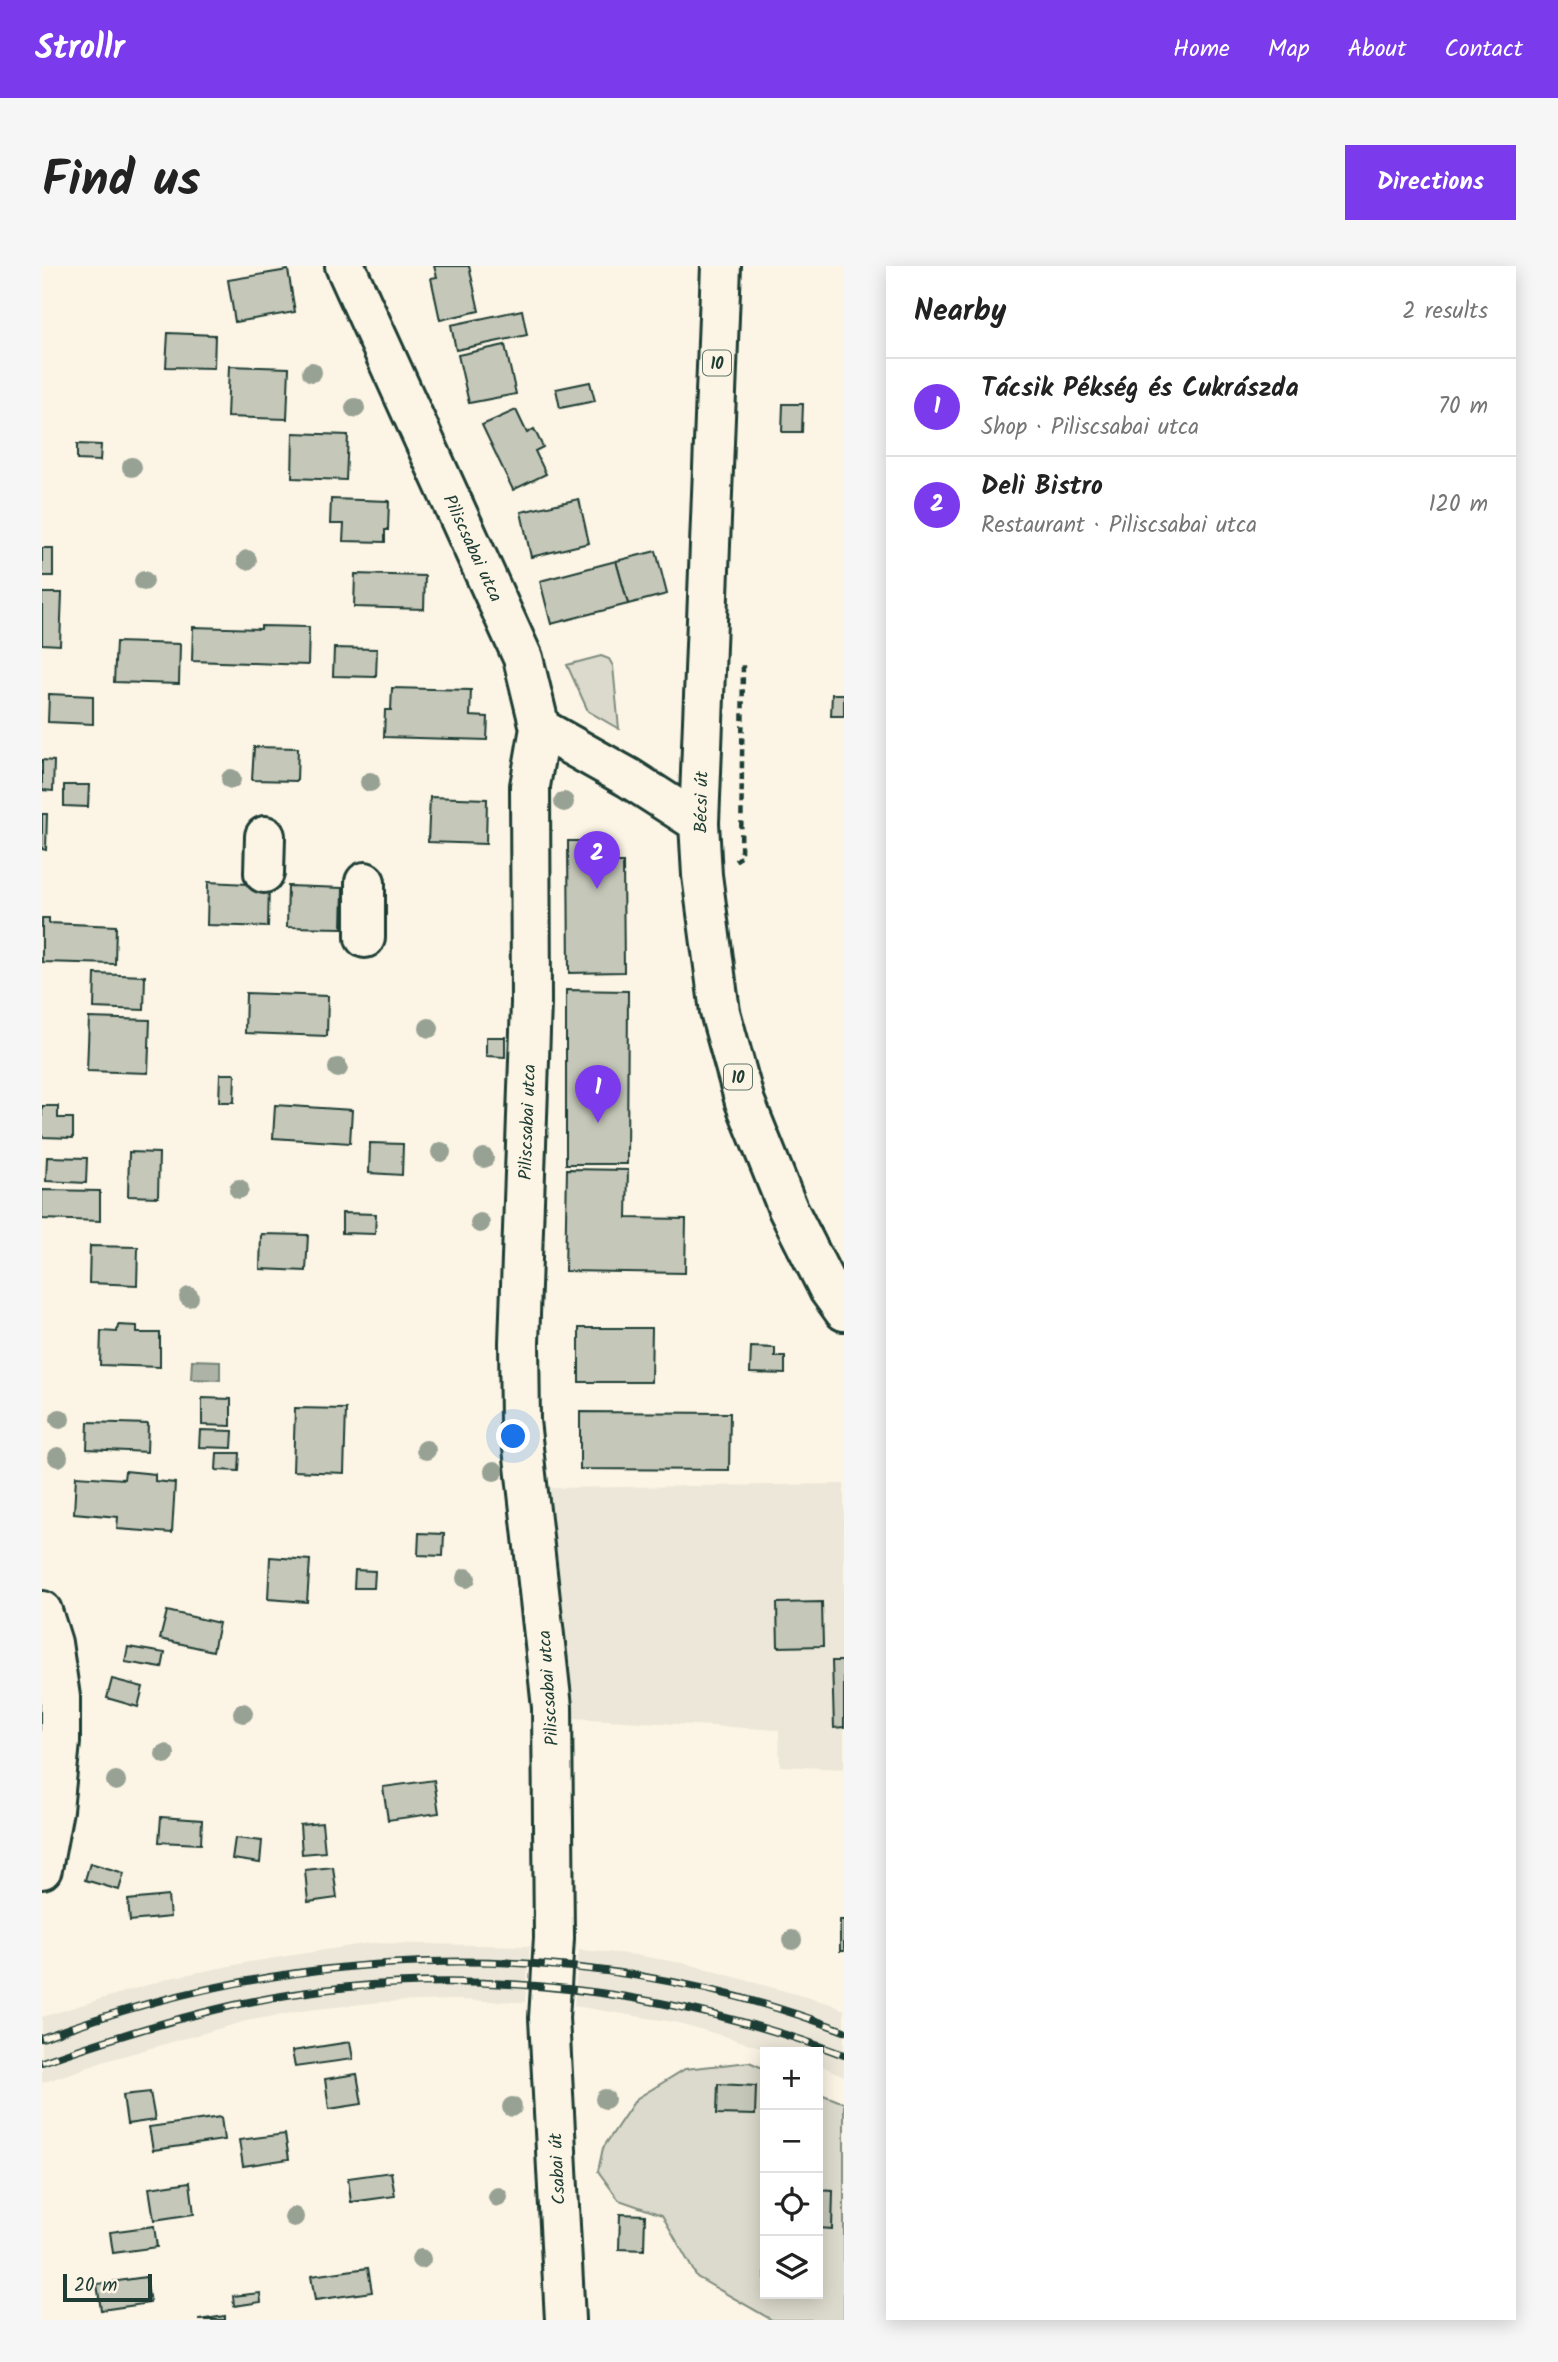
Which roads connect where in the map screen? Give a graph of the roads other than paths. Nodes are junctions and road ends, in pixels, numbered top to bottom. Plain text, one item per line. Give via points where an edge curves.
1 (345, 266) edge
2 (721, 266) edge
3 (540, 728) junction
4 (699, 823) junction
5 (365, 881) dead end
6 (365, 938) dead end
7 (844, 1311) edge
8 (42, 1611) edge
9 (42, 1869) edge
10 (550, 2018) joint
11 (565, 2320) edge

1 - 3 street, Piliscsabai utca via 523,658
2 - 4 street, Bécsi út / 10
3 - 4 street
3 - 10 street, Piliscsabai utca via 530,786 531,1003 519,1343 522,1449 552,1707
4 - 7 street, Bécsi út / 10 via 720,1012 746,1102 788,1209
5 - 6 street
8 - 9 street via 60,1697 60,1742
10 - 11 street, Csabai út

